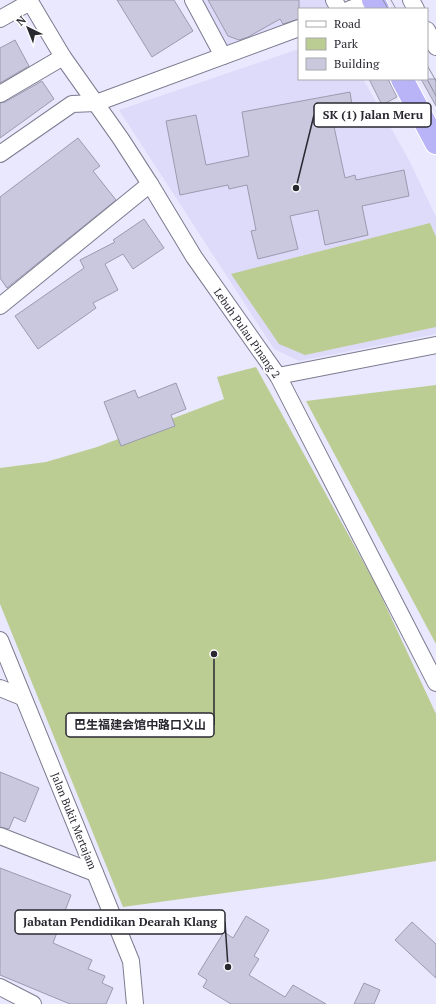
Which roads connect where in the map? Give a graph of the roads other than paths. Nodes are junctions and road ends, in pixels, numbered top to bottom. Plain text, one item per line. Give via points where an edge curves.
1 (193, 0) edge
2 (29, 1) edge
3 (0, 19) edge
4 (298, 28) edge
5 (428, 32) edge
6 (436, 47) edge
7 (223, 56) junction
8 (63, 57) junction
9 (403, 80) edge
10 (418, 80) edge
11 (0, 94) edge
12 (96, 103) junction
13 (436, 113) edge
14 (436, 143) edge
15 (0, 154) edge
16 (150, 184) junction
17 (0, 306) edge
18 (436, 345) edge
19 (278, 376) junction
20 (0, 640) edge
21 (436, 682) edge
22 (0, 688) edge
23 (22, 697) junction
24 (0, 836) edge
25 (95, 873) junction
26 (0, 987) edge
27 (33, 1004) edge
28 (136, 1004) edge

1 - 7 street
2 - 3 street
2 - 8 street, Lebuh Pulau Pinang 2
4 - 7 street
5 - 6 street
7 - 12 street
8 - 11 street
8 - 12 street, Lebuh Pulau Pinang 2
9 - 14 highway
10 - 13 highway
12 - 15 street via 72,104
12 - 16 street, Lebuh Pulau Pinang 2
16 - 17 street
16 - 19 street, Lebuh Pulau Pinang 2 via 194,257
18 - 19 street
19 - 21 street, Lebuh Pulau Pinang 2
20 - 23 street, Jalan Bukit Mertajam
22 - 23 street
23 - 25 street, Jalan Bukit Mertajam
24 - 25 street
25 - 28 street, Jalan Bukit Mertajam via 131,961
26 - 27 street

